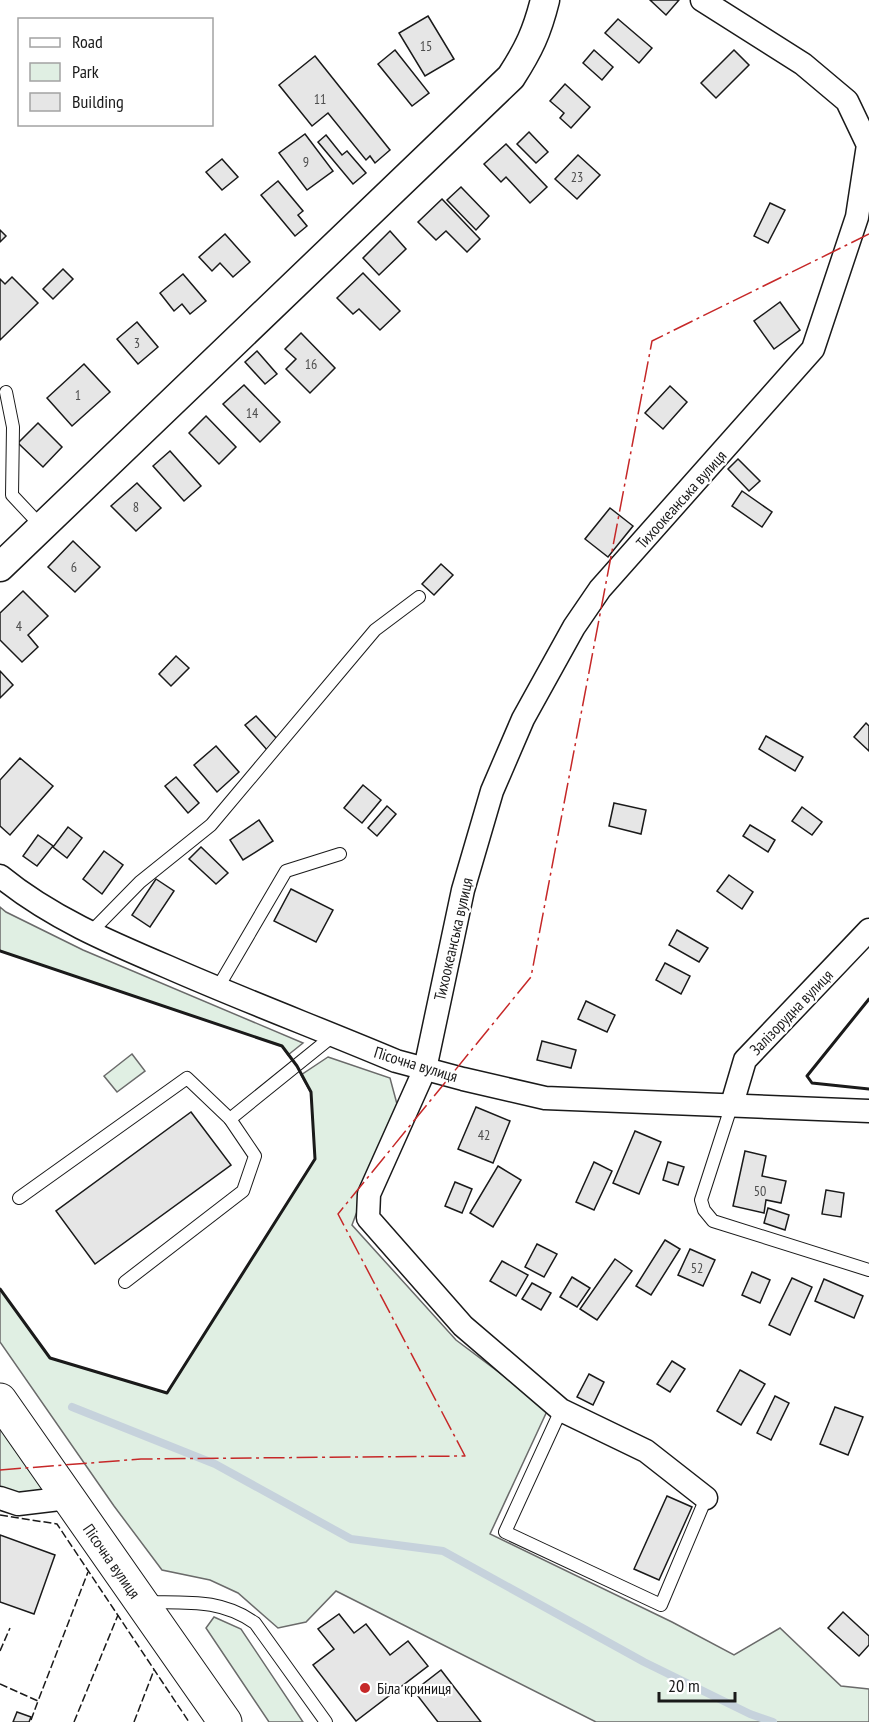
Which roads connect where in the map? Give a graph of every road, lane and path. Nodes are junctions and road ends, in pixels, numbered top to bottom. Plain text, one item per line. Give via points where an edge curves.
1 (545, 0) edge
2 (702, 0) edge
3 (863, 223) edge
4 (6, 392) dead end
5 (42, 527) junction
6 (0, 567) edge
7 (420, 597) dead end
8 (340, 854) dead end
9 (0, 876) edge
10 (869, 930) edge
11 (90, 933) junction
12 (218, 989) junction
13 (334, 1035) junction
14 (425, 1069) junction
15 (732, 1104) junction
16 (869, 1111) edge
17 (230, 1119) junction
18 (19, 1198) dead end
19 (869, 1270) edge
20 (125, 1282) dead end
21 (0, 1400) edge
22 (561, 1410) junction
23 (0, 1498) edge
24 (68, 1498) junction
25 (706, 1498) joint
26 (141, 1602) junction
27 (225, 1722) edge
28 (326, 1722) edge

1 - 5 street via 538,29 511,77
2 - 3 street, Тихоокеанська вулиця via 803,64 847,101 868,145
3 - 14 street, Тихоокеанська вулиця via 813,349 600,589 574,627 523,719 492,791 463,890
4 - 5 lane via 13,427 12,495
5 - 6 street
7 - 11 lane via 375,630 211,825 140,882
8 - 12 lane via 286,871
9 - 11 street, Пісочна вулиця via 22,894
10 - 15 street, Залізорудна вулиця via 745,1060
11 - 12 street, Пісочна вулиця
12 - 13 street, Пісочна вулиця
13 - 14 street, Пісочна вулиця
13 - 17 lane
14 - 15 street, Пісочна вулиця via 545,1098
14 - 22 street, Тихоокеанська вулиця via 369,1194 368,1218 463,1326
15 - 16 street, Пісочна вулиця
15 - 19 lane via 701,1200 713,1221
17 - 18 lane via 187,1078
17 - 20 lane via 255,1156 243,1191
21 - 24 main road, Пісочна вулиця
22 - 25 street, Тихоокеанська вулиця via 645,1451
22 - 25 lane via 505,1532 661,1605
23 - 24 street via 18,1504
24 - 26 main road, Пісочна вулиця
26 - 27 main road, Пісочна вулиця
26 - 28 lane via 202,1603 243,1614 255,1623

